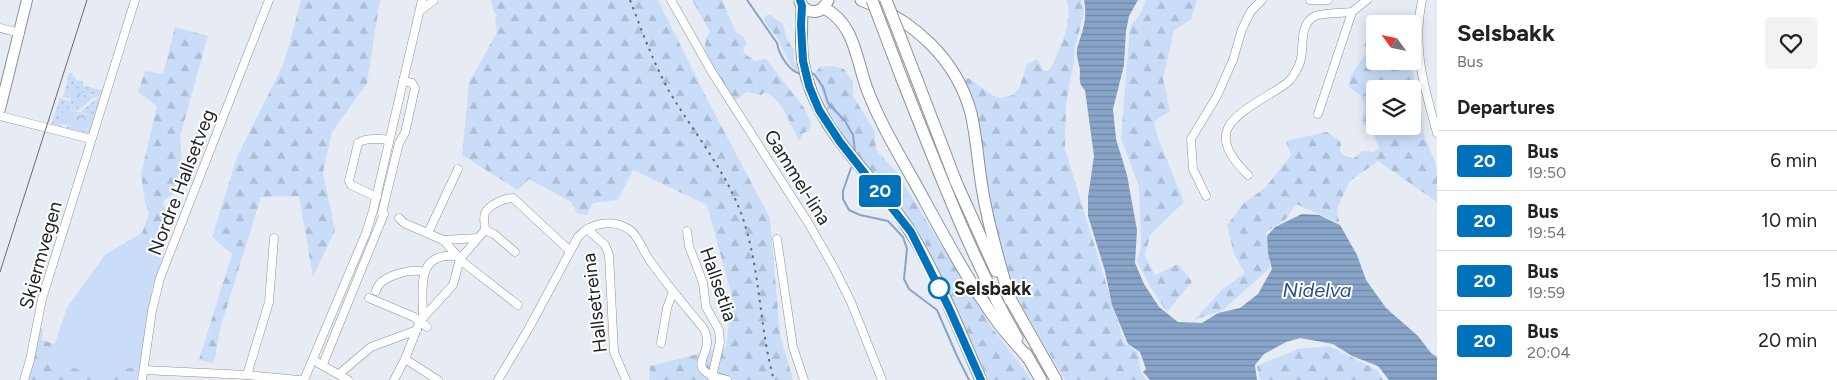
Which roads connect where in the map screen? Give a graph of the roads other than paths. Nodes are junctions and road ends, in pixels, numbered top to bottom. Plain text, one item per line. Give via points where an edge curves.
1 (27, 0) edge
2 (135, 0) edge
3 (269, 0) edge
4 (422, 0) edge
5 (434, 0) edge
6 (671, 0) edge
7 (861, 0) edge
8 (872, 0) edge
9 (886, 0) edge
10 (1262, 0) edge
11 (1310, 0) edge
12 (1328, 0) edge
13 (1367, 0) edge
14 (1422, 0) edge
15 (801, 3) edge
16 (822, 7) edge
17 (420, 11) junction
18 (1352, 12) junction
19 (0, 28) edge
20 (20, 33) junction
21 (802, 34) junction
22 (403, 81) junction
23 (0, 109) edge
24 (1318, 114) dead end
25 (0, 116) edge
26 (1437, 133) edge
27 (91, 139) junction
28 (389, 140) junction
29 (458, 169) dead end
30 (1248, 175) dead end
31 (1206, 196) dead end
32 (377, 197) junction
33 (399, 218) dead end
34 (586, 229) junction
35 (485, 230) junction
36 (687, 231) dead end
37 (428, 233) junction
38 (274, 238) dead end
39 (478, 238) junction
40 (777, 240) dead end
41 (445, 242) junction
42 (570, 251) junction
43 (515, 252) dead end
44 (442, 256) junction
45 (458, 258) junction
46 (424, 272) junction
47 (673, 290) junction
48 (376, 291) dead end
49 (369, 298) dead end
50 (1010, 300) junction
51 (518, 305) dead end
52 (421, 319) junction
53 (427, 327) dead end
54 (417, 330) junction
55 (661, 343) dead end
56 (1029, 359) junction
57 (313, 360) junction
58 (405, 360) junction
59 (323, 364) junction
60 (144, 370) junction
61 (339, 374) junction
62 (247, 375) junction
63 (712, 377) junction
64 (24, 380) edge
65 (142, 380) edge
66 (299, 380) edge
67 (304, 380) edge
68 (348, 380) edge
69 (394, 380) edge
70 (438, 380) edge
71 (498, 380) edge
72 (626, 380) edge
73 (726, 380) edge
74 (804, 380) edge
75 (882, 380) edge
76 (981, 380) edge
77 (1041, 380) edge
78 (1056, 380) edge

1 - 20 main road
2 - 27 street, Skjermvegen
3 - 60 street, Nordre Hallsetveg via 160,278
4 - 17 street
5 - 17 street
6 - 75 street, Gammel-lina via 713,74 817,238 851,302
7 - 50 highway via 882,8 930,42 962,89 973,125 989,226
8 - 56 highway, bridge via 961,226
9 - 50 highway, bridge via 972,220
10 - 31 street via 1251,11 1217,96 1191,139 1193,169
11 - 12 street
13 - 18 street
14 - 26 street via 1418,50 1422,80
15 - 16 highway via 808,10
15 - 21 highway
16 - 21 highway
16 - 56 highway via 847,28 880,119 968,279 1000,326
17 - 22 street
18 - 24 street
18 - 30 street via 1315,16 1302,36 1301,58 1289,82 1228,124 1227,149
19 - 20 street
20 - 23 main road
21 - 76 highway via 803,61 819,110 833,133 911,232
22 - 28 street
22 - 59 street via 412,83 416,88 383,213
25 - 27 street
27 - 64 street, Skjermvegen via 42,299
28 - 32 street
28 - 32 street via 362,140 358,143 349,181
29 - 37 street
32 - 57 street via 366,233
33 - 37 street
34 - 42 street
34 - 47 street via 607,223 629,229
34 - 72 street, Hallsetreina via 605,245 609,255 614,352
35 - 39 street
35 - 42 street via 486,212 510,198
35 - 43 street
36 - 63 street, Hallsetlia via 703,283 706,307 719,330 720,342
37 - 41 street
38 - 62 street via 269,302
39 - 41 street
39 - 45 street
40 - 74 street via 793,347
41 - 44 street
41 - 45 street
42 - 71 street
44 - 45 street
44 - 46 street via 429,264
45 - 51 street
45 - 52 street via 453,285
46 - 48 street via 419,270 388,277
46 - 52 street
47 - 55 street
47 - 63 street via 708,337 708,346 700,361 701,368
49 - 52 street
50 - 78 highway
52 - 53 street
52 - 54 street
54 - 58 street
54 - 61 street via 371,347
56 - 77 highway
57 - 59 street
57 - 67 street
58 - 69 street
58 - 70 street
59 - 61 street
60 - 62 street
60 - 65 street, Nordre Hallsetveg
61 - 68 street
62 - 66 street
63 - 73 street

